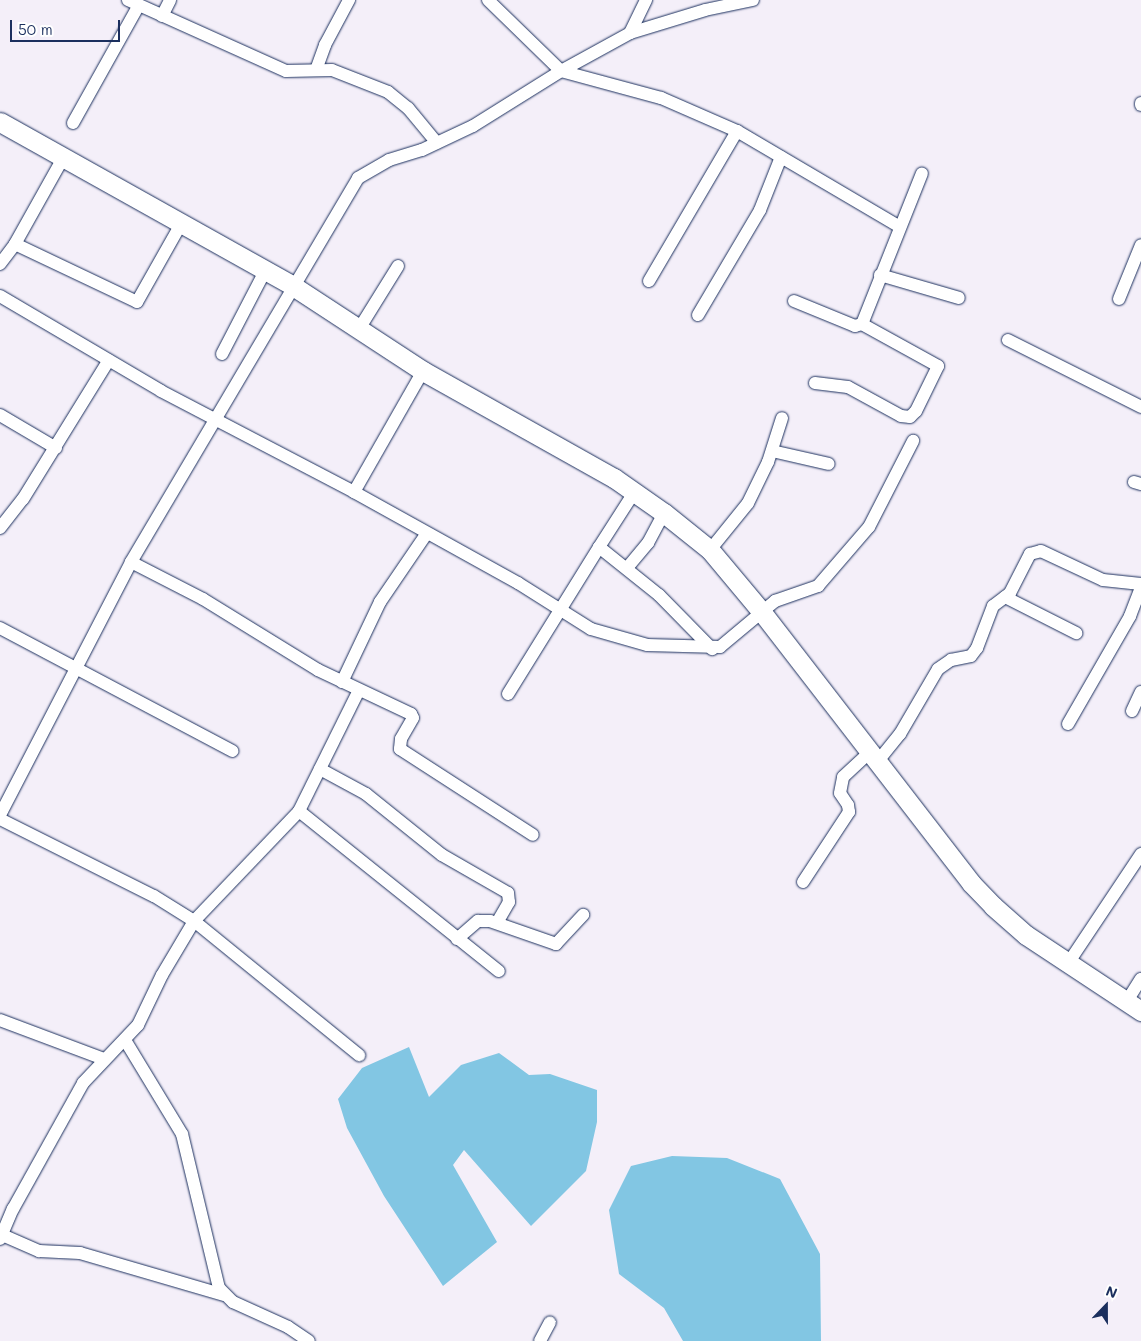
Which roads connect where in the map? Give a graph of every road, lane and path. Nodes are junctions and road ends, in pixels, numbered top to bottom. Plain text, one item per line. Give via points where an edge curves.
1 (170, 0) edge
2 (349, 0) edge
3 (488, 0) edge
4 (646, 0) edge
5 (753, 0) edge
6 (134, 3) edge
7 (162, 16) junction
8 (630, 33) junction
9 (316, 70) junction
10 (560, 71) junction
11 (0, 122) edge
12 (73, 123) dead end
13 (737, 132) junction
14 (437, 143) junction
15 (781, 157) junction
16 (63, 158) junction
17 (922, 173) dead end
18 (181, 224) junction
19 (900, 226) junction
20 (15, 244) junction
21 (1141, 245) edge
22 (0, 264) edge
23 (398, 266) dead end
24 (265, 271) junction
25 (880, 275) junction
26 (649, 281) dead end
27 (293, 286) junction
28 (0, 296) edge
29 (959, 298) dead end
30 (1119, 299) dead end
31 (794, 300) dead end
32 (698, 315) dead end
33 (862, 324) junction
34 (359, 329) junction
35 (1008, 340) dead end
36 (222, 354) dead end
37 (109, 360) junction
38 (423, 371) junction
39 (815, 383) dead end
40 (1141, 407) edge
41 (0, 415) edge
42 (782, 418) dead end
43 (215, 420) junction
44 (913, 441) dead end
45 (56, 448) junction
46 (772, 451) junction
47 (829, 464) dead end
48 (635, 491) junction
49 (354, 492) junction
50 (664, 514) junction
51 (0, 528) edge
52 (427, 533) junction
53 (599, 547) junction
54 (710, 550) junction
55 (131, 562) junction
56 (627, 568) junction
57 (1141, 586) edge
58 (1005, 597) junction
59 (560, 610) junction
60 (761, 610) junction
61 (0, 628) edge
62 (1076, 633) dead end
63 (712, 649) junction
64 (76, 668) junction
65 (342, 682) junction
66 (358, 690) junction
67 (1141, 692) edge
68 (508, 694) dead end
69 (1132, 711) dead end
70 (1068, 724) dead end
71 (232, 751) dead end
72 (874, 756) junction
73 (320, 769) junction
74 (299, 811) junction
75 (0, 817) edge
76 (534, 835) dead end
77 (1141, 854) edge
78 (803, 882) dead end
79 (583, 915) dead end
80 (194, 922) junction
81 (497, 923) junction
82 (458, 938) junction
83 (1069, 962) junction
84 (499, 971) dead end
85 (1141, 979) edge
86 (1134, 1006) edge
87 (0, 1020) edge
88 (125, 1040) junction
89 (358, 1055) dead end
90 (104, 1059) junction
91 (0, 1236) edge
92 (224, 1295) junction
93 (550, 1322) dead end
94 (309, 1341) edge
95 (540, 1341) edge

1 - 7 street
2 - 9 street via 325,45
3 - 10 street
4 - 8 street
5 - 8 street via 705,10
6 - 7 street
6 - 12 street
7 - 9 street via 286,70
8 - 10 street
9 - 14 street via 332,70 388,92 403,103
10 - 13 street via 661,98
10 - 14 street via 473,126
11 - 16 main road
13 - 15 street
13 - 26 street
14 - 27 street via 389,160 358,178
15 - 19 street
15 - 32 street via 760,210
16 - 18 main road
16 - 20 street
17 - 19 street
18 - 20 street via 137,302 130,302
18 - 24 main road
19 - 25 street
20 - 22 street
21 - 30 street
23 - 34 street
24 - 27 main road
24 - 36 street
25 - 29 street
25 - 33 street
27 - 34 main road
27 - 43 street
28 - 37 street
31 - 33 street via 856,326
33 - 39 street via 938,366 916,411 910,416 901,416 848,387
34 - 38 main road
35 - 40 street
37 - 43 street
37 - 45 street
38 - 48 main road
38 - 49 street
41 - 45 street
42 - 46 street
43 - 49 street
43 - 55 street
44 - 60 street via 870,527 826,580
45 - 51 street
46 - 47 street
46 - 54 street via 748,503
48 - 50 main road
48 - 53 street
49 - 52 street
50 - 54 main road
50 - 56 street via 648,543
52 - 59 street
52 - 65 street via 380,602
53 - 56 street
53 - 59 street
54 - 60 main road
55 - 64 street
55 - 65 street via 203,599 293,656
56 - 63 street
57 - 58 street via 1103,580 1035,550 1025,561
57 - 70 street via 1130,616
58 - 62 street
58 - 72 street via 996,602 972,656 951,660 938,669 900,734
59 - 63 street via 616,638 669,648
59 - 68 street
60 - 63 street via 726,642
60 - 72 main road
61 - 64 street
64 - 71 street
64 - 75 street
65 - 66 street
66 - 73 street
66 - 76 street via 411,714 412,724 399,743 410,757
67 - 69 street
72 - 78 street via 843,777 840,793 849,812
72 - 83 main road via 987,900 1026,935
73 - 74 street
73 - 81 street via 366,794 442,855 508,893 509,902
74 - 80 street
74 - 82 street
75 - 80 street via 137,886
77 - 83 street
79 - 81 street via 556,944
80 - 88 street via 162,975 138,1025
80 - 89 street
81 - 82 street via 478,921
82 - 84 street
83 - 86 main road
85 - 86 street
87 - 90 street
88 - 90 street
88 - 92 street via 182,1134 219,1288
90 - 91 street via 66,1110
91 - 92 street via 39,1251 80,1253
92 - 94 street
93 - 95 street

